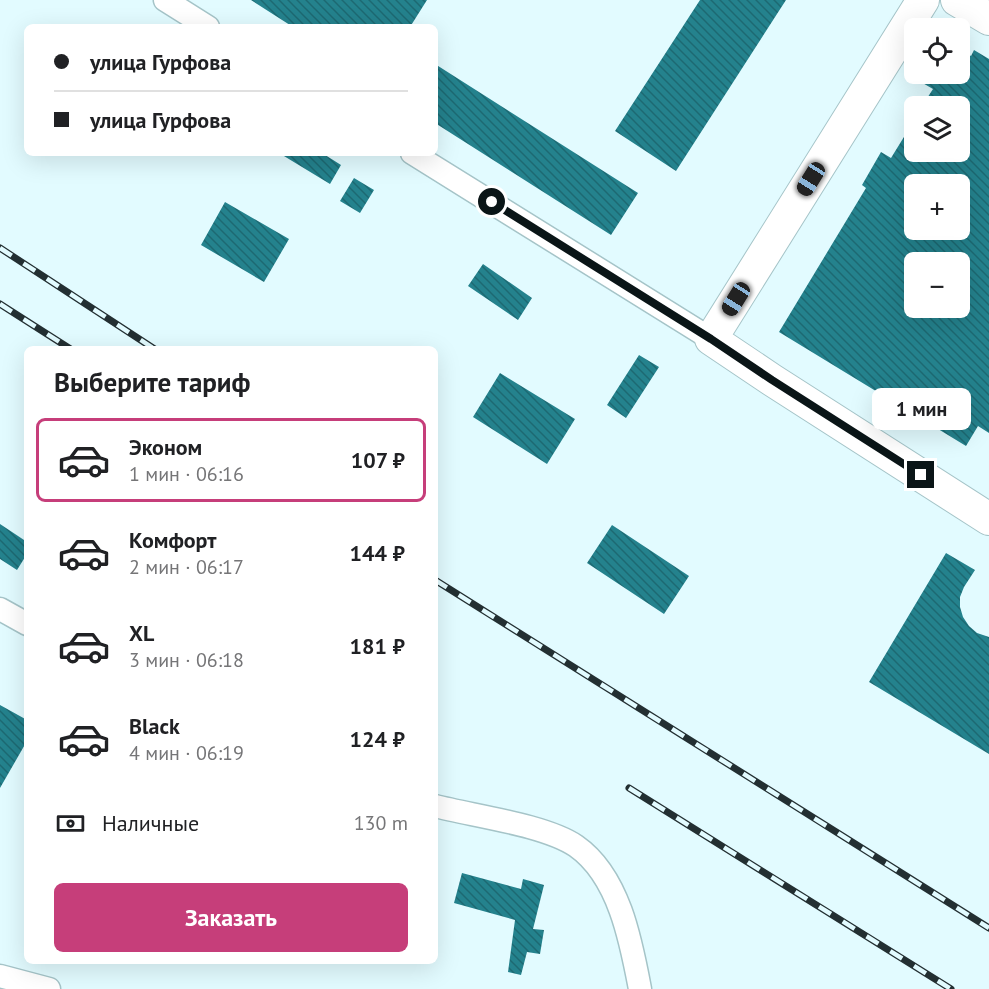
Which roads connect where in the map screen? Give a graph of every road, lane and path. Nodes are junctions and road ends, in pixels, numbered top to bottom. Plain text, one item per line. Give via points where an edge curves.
1 (165, 0) edge
2 (923, 0) edge
3 (957, 0) edge
4 (989, 19) edge
5 (203, 24) edge
6 (417, 156) edge
7 (711, 339) junction
8 (989, 519) edge
9 (0, 609) edge
10 (24, 622) edge
11 (438, 807) edge
12 (0, 976) edge
13 (49, 989) edge
14 (640, 989) edge

1 - 5 street
2 - 7 street
3 - 4 street
6 - 7 street
7 - 8 street
9 - 10 street
11 - 14 street via 540,830 575,845 593,861 625,919
12 - 13 street

